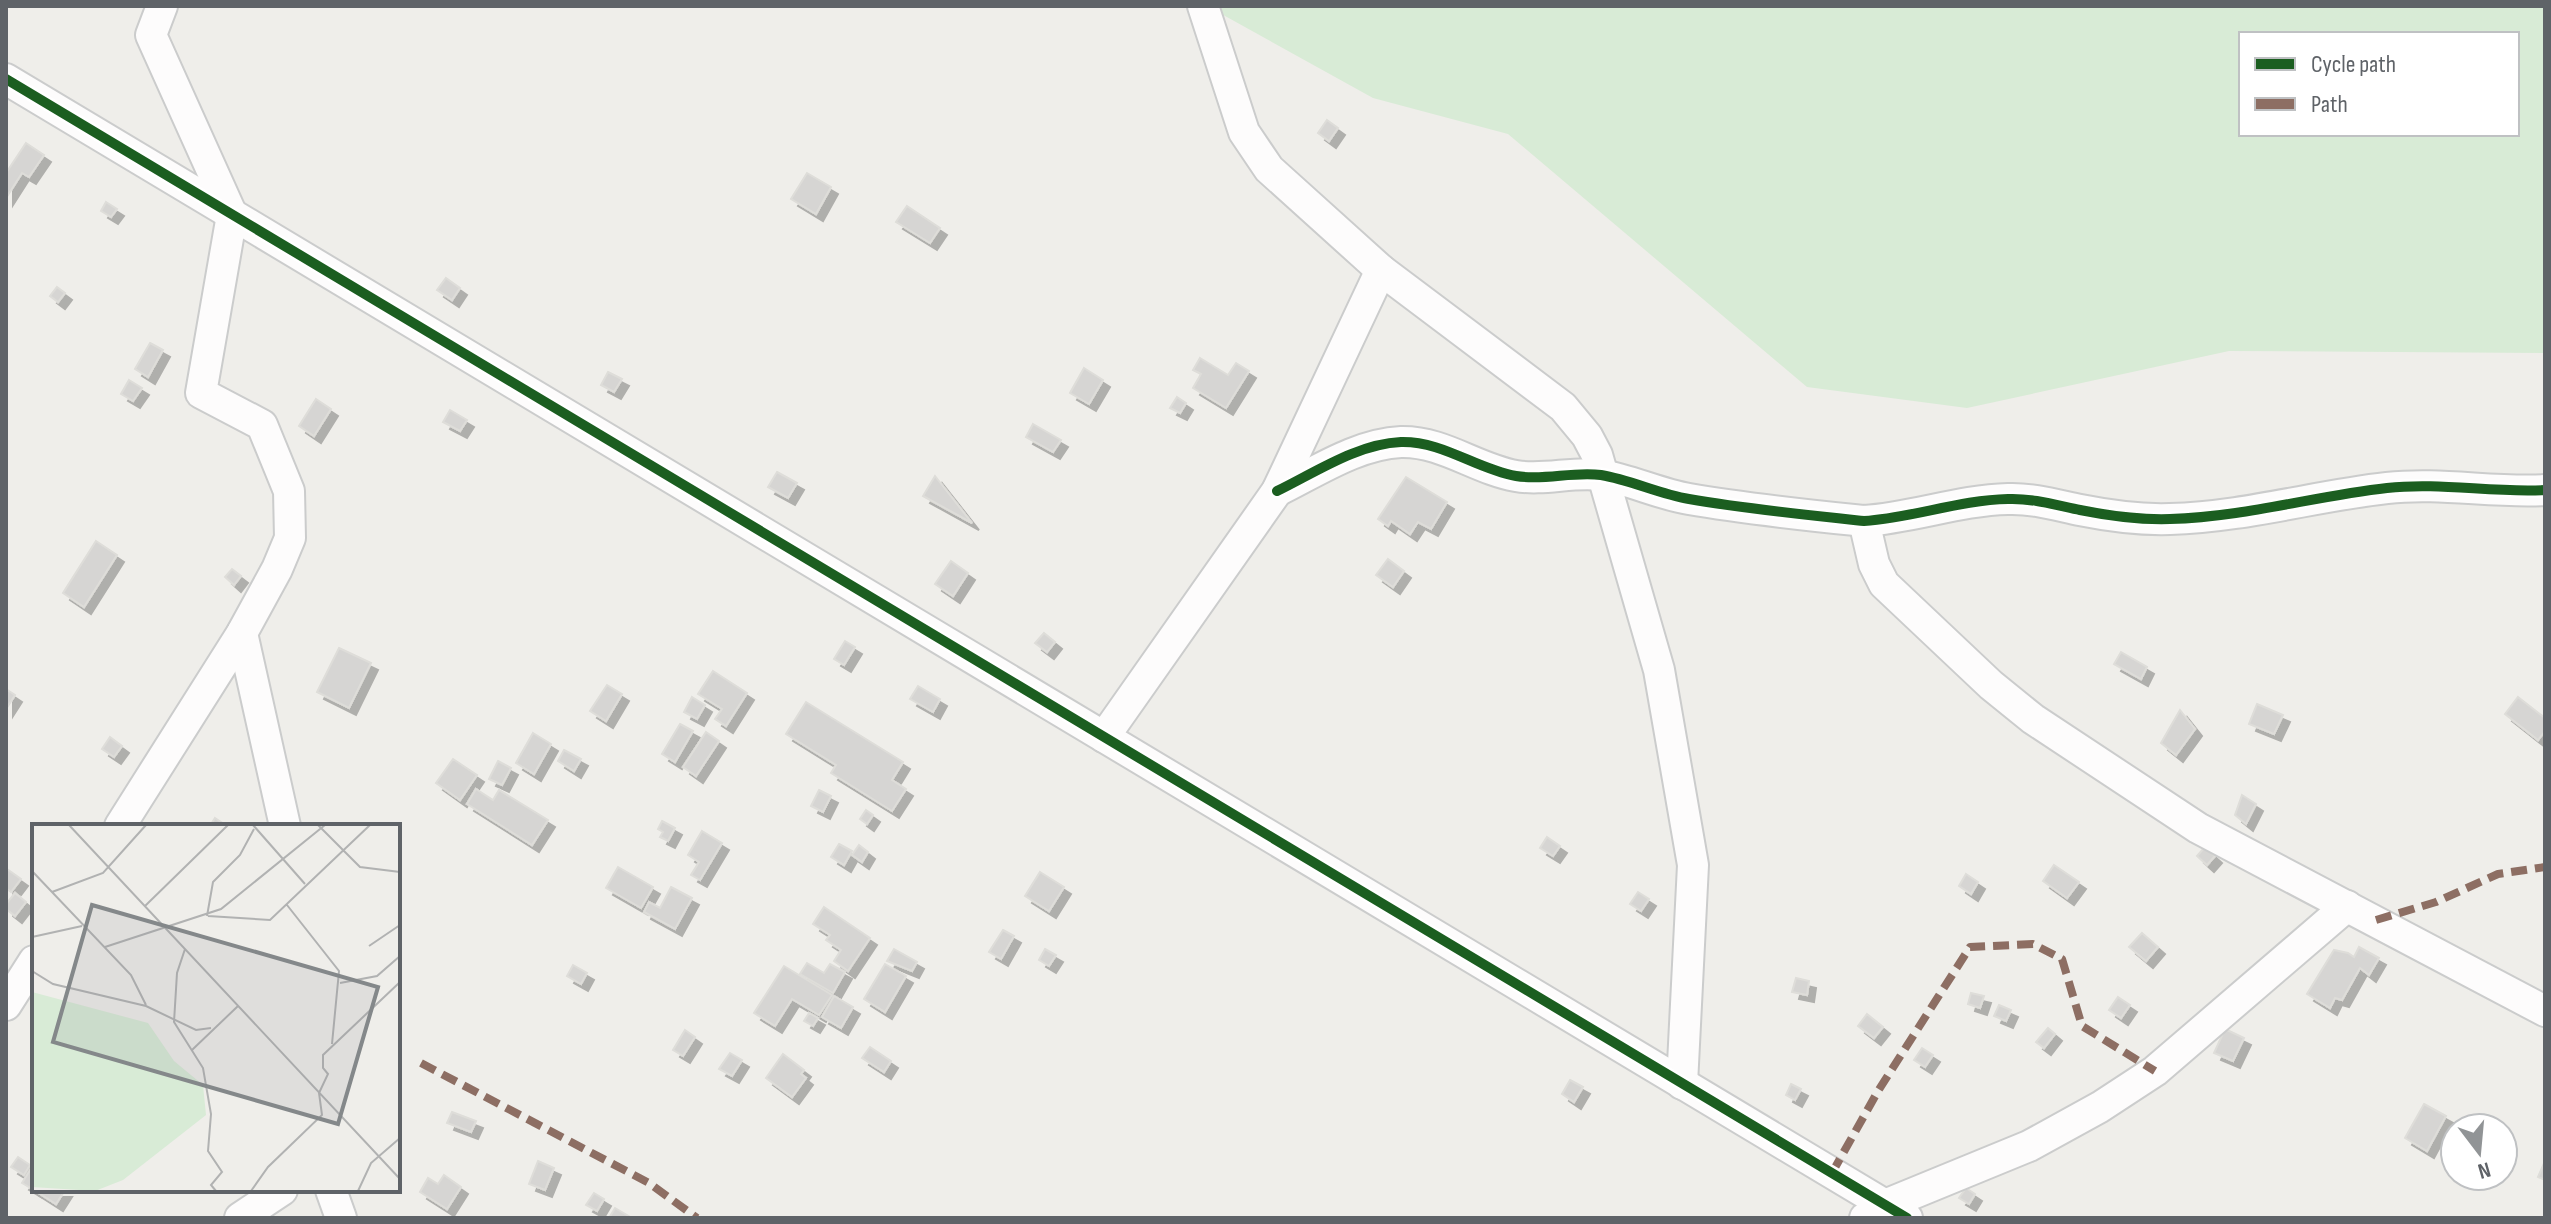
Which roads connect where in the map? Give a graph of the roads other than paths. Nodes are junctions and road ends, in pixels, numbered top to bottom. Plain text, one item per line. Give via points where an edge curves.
1 (162, 6) edge
2 (1203, 6) edge
3 (6, 79) edge
4 (232, 215) junction
5 (1381, 270) junction
6 (1603, 475) junction
7 (2545, 490) edge
8 (1277, 491) junction
9 (1864, 521) junction
10 (242, 633) junction
11 (1104, 737) junction
12 (121, 824) edge
13 (285, 824) edge
14 (2347, 906) junction
15 (32, 964) edge
16 (6, 1005) edge
17 (2545, 1011) edge
18 (1682, 1084) junction
19 (279, 1192) edge
20 (332, 1192) edge
21 (1885, 1214) edge
22 (240, 1218) edge
23 (341, 1218) edge

1 - 4 street via 151,35
2 - 5 street via 1251,146 1269,169
3 - 4 street
4 - 10 street via 201,393 262,425 289,491 290,538
4 - 11 street
5 - 6 street via 1563,407 1587,436
5 - 8 street
6 - 8 street via 1515,476 1434,445 1401,442 1368,447
6 - 9 street via 1687,499
6 - 18 street via 1659,670 1693,865
7 - 9 street via 2409,486 2169,519 2010,499
8 - 11 street
9 - 14 street via 1884,584 2023,711 2198,828
10 - 12 street
10 - 13 street
11 - 18 street
14 - 17 street
14 - 21 street via 2155,1071 2029,1146
15 - 16 street
18 - 21 street
19 - 22 street
20 - 23 street

